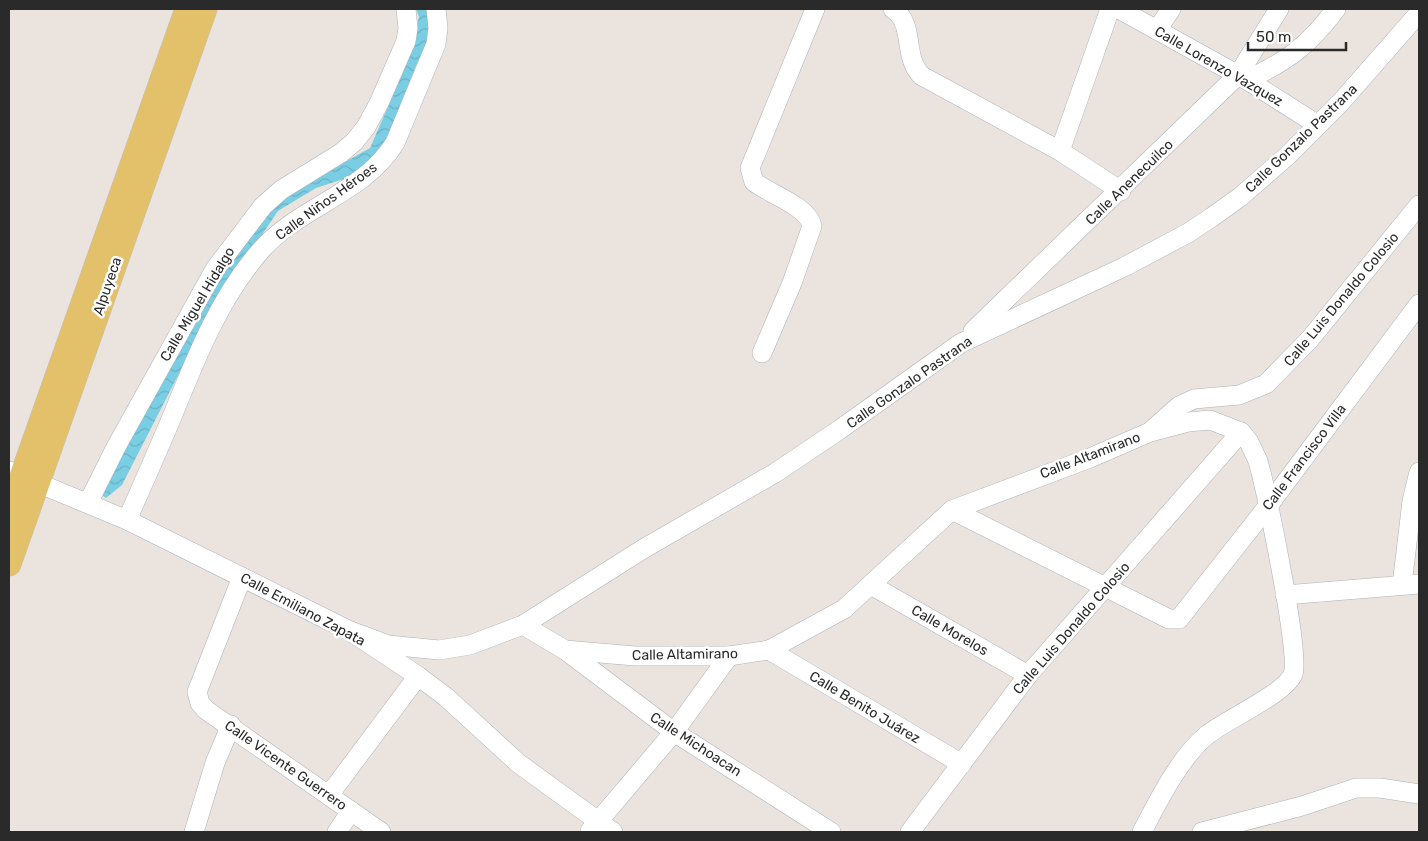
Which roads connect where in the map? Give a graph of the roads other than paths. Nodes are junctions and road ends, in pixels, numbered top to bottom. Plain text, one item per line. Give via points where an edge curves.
1 (187, 9) edge
2 (205, 9) edge
3 (406, 9) edge
4 (436, 9) edge
5 (815, 9) edge
6 (893, 9) edge
7 (1110, 9) edge
8 (1119, 9) edge
9 (1171, 9) edge
10 (1280, 9) edge
11 (1336, 9) edge
12 (1419, 13) edge
13 (1157, 30) junction
14 (1243, 78) junction
15 (1318, 125) junction
16 (1060, 151) junction
17 (1121, 191) junction
18 (1419, 205) edge
19 (1419, 304) edge
20 (961, 342) junction
21 (762, 353) dead end
22 (1150, 432) junction
23 (1241, 432) junction
24 (1419, 472) edge
25 (23, 476) edge
26 (88, 504) junction
27 (1268, 506) junction
28 (952, 510) junction
29 (9, 512) edge
30 (127, 520) junction
31 (9, 564) edge
32 (242, 577) junction
33 (1410, 584) edge
34 (871, 585) junction
35 (1106, 587) junction
36 (1285, 595) junction
37 (523, 624) junction
38 (350, 632) junction
39 (565, 650) junction
40 (769, 650) junction
41 (730, 656) junction
42 (1028, 675) junction
43 (418, 676) junction
44 (231, 725) junction
45 (674, 732) junction
46 (962, 764) junction
47 (1419, 794) edge
48 (329, 795) junction
49 (351, 811) junction
50 (600, 829) edge
51 (194, 832) edge
52 (337, 832) edge
53 (381, 832) edge
54 (830, 832) edge
55 (910, 832) edge
56 (1142, 832) edge
57 (1202, 832) edge

1 - 25 main road, Alpuyeca
2 - 25 main road, Alpuyeca
3 - 26 street, Calle Miguel Hidalgo via 406,41 366,127 341,153 289,185 263,206 215,269
4 - 30 street, Calle Niños Héroes via 436,44 391,149 361,178 282,230 238,280 207,336
5 - 21 street via 750,168 754,182 804,212 811,219 812,226
6 - 16 street via 902,18 914,66 922,76
7 - 16 street
8 - 13 street, Calle Lorenzo Vazquez
9 - 13 street
10 - 14 street, Calle Anenecuilco
11 - 14 street via 1305,46 1271,69
12 - 15 street, Calle Gonzalo Pastrana
13 - 14 street, Calle Lorenzo Vazquez
14 - 15 street, Calle Lorenzo Vazquez
14 - 17 street, Calle Anenecuilco
15 - 20 street, Calle Gonzalo Pastrana via 1240,197 1188,233 1124,267
16 - 17 street
17 - 20 street, Calle Anenecuilco
18 - 22 street, Calle Luis Donaldo Colosio via 1310,339 1266,384 1239,395 1194,399 1179,406
19 - 27 street, Calle Francisco Villa
20 - 37 street, Calle Gonzalo Pastrana via 775,473 643,549
22 - 23 street, Calle Altamirano via 1210,420
22 - 28 street, Calle Altamirano
23 - 27 street via 1258,461
23 - 35 street, Calle Luis Donaldo Colosio
24 - 33 street via 1412,501
25 - 26 street, Calle Emiliano Zapata
25 - 29 main road, Alpuyeca
25 - 31 main road, Alpuyeca
26 - 30 street, Calle Emiliano Zapata
27 - 35 street, Calle Francisco Villa via 1179,619 1169,619
27 - 36 street
28 - 34 street, Calle Altamirano
28 - 35 street
30 - 32 street, Calle Emiliano Zapata
32 - 38 street, Calle Emiliano Zapata
32 - 44 street, Calle Vicente Guerrero via 198,692 206,710
33 - 36 street
34 - 40 street, Calle Altamirano via 829,618
34 - 42 street, Calle Morelos
35 - 42 street, Calle Luis Donaldo Colosio
36 - 56 street via 1295,667 1290,679 1286,685 1219,726 1197,744
37 - 38 street, Calle Gonzalo Pastrana via 470,645 439,650 388,645
37 - 39 street, Calle Altamirano
38 - 43 street, Calle Emiliano Zapata
39 - 41 street, Calle Altamirano via 635,656
39 - 45 street, Calle Michoacan
40 - 41 street, Calle Altamirano
40 - 46 street, Calle Benito Juárez
41 - 45 street
42 - 46 street, Calle Luis Donaldo Colosio
43 - 48 street
43 - 50 street, Calle Emiliano Zapata
44 - 48 street, Calle Vicente Guerrero
44 - 51 street via 215,763
45 - 50 street
45 - 54 street, Calle Michoacan
46 - 55 street, Calle Luis Donaldo Colosio
47 - 57 street via 1356,788
48 - 49 street, Calle Vicente Guerrero
49 - 52 street
49 - 53 street, Calle Vicente Guerrero

